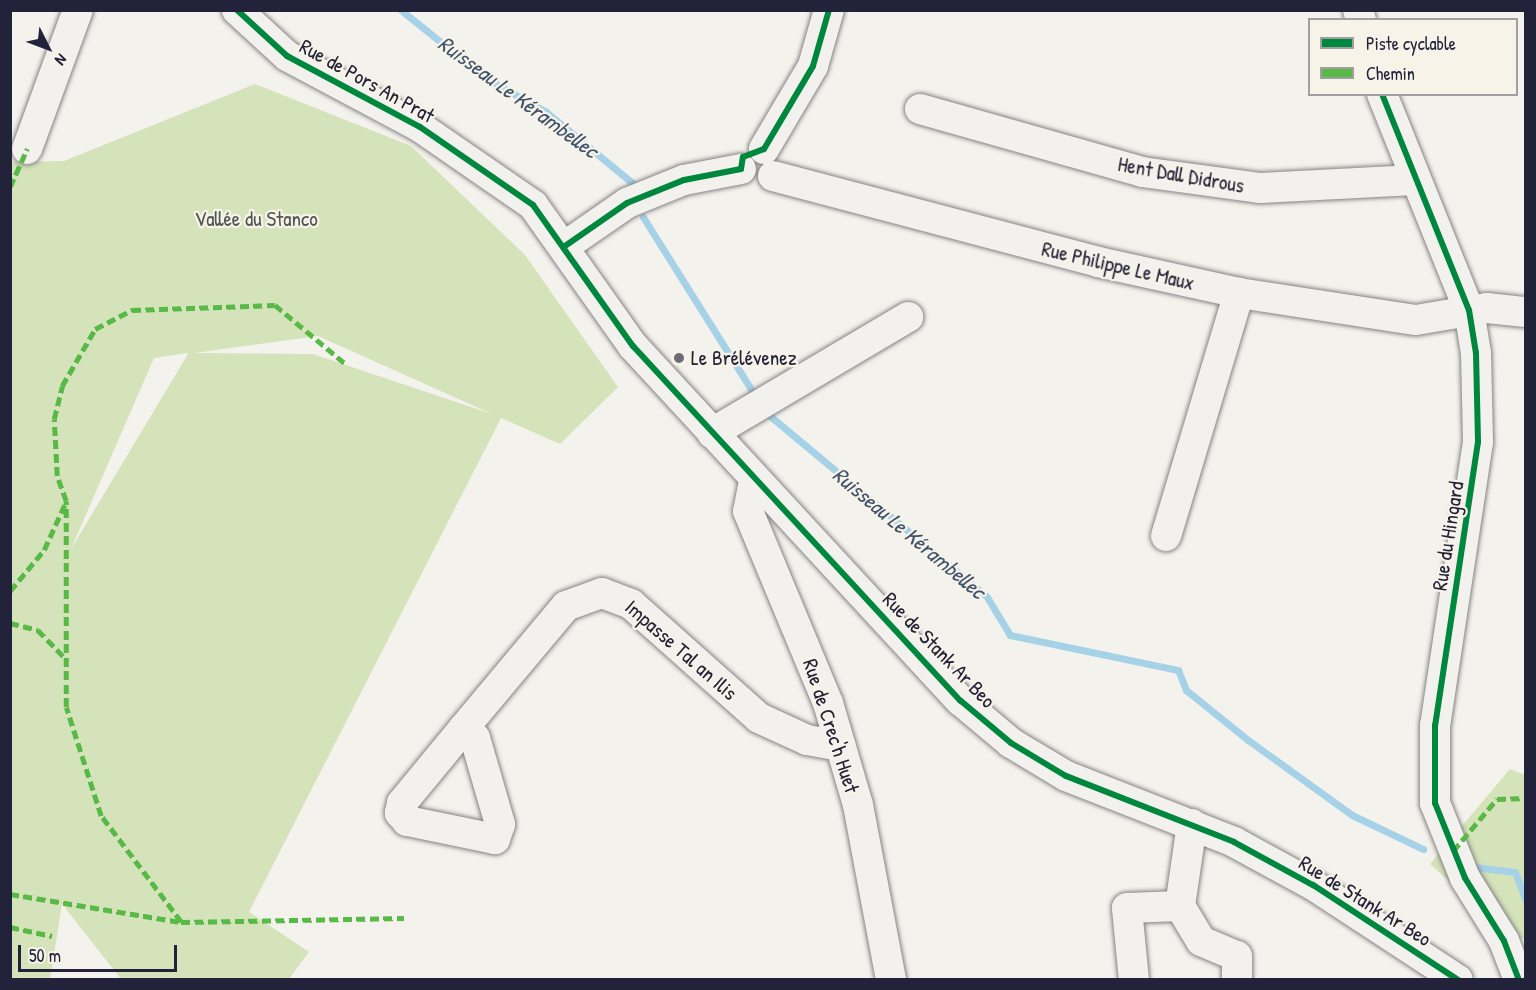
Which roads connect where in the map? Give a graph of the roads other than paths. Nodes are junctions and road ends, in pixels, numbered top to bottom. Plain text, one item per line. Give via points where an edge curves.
1 (78, 10) edge
2 (237, 10) edge
3 (829, 10) edge
4 (1383, 96) edge
5 (920, 109) dead end
6 (27, 149) dead end
7 (769, 163) junction
8 (1414, 180) junction
9 (565, 246) junction
10 (1239, 293) junction
11 (1469, 310) junction
12 (1526, 312) edge
13 (908, 317) dead end
14 (712, 433) junction
15 (754, 481) junction
16 (1166, 536) dead end
17 (463, 729) dead end
18 (840, 746) junction
19 (1192, 824) junction
20 (1180, 906) junction
21 (891, 980) edge
22 (1134, 980) edge
23 (1238, 980) edge
24 (1458, 980) edge
25 (1519, 980) edge

1 - 6 street
2 - 9 street, Rue de Pors An Prat via 287,56 420,127 533,205
3 - 7 street via 813,66
4 - 8 street, Rue du Hingard
5 - 8 street, Hent Dall Didrous via 1142,172 1261,188
7 - 9 street, Rue Philippe Le Maux via 755,184 741,169 684,180 627,203
7 - 10 street, Rue Philippe Le Maux via 1086,259
8 - 11 street, Rue du Hingard
9 - 14 street, Rue de Stank Ar Beo via 633,346
10 - 11 street, Rue Philippe Le Maux via 1416,320
10 - 16 street
11 - 12 street, Rue Philippe Le Maux
11 - 25 street, Rue du Hingard via 1478,441 1435,725 1435,803 1465,878 1504,941
13 - 14 street
14 - 15 street, Rue de Stank Ar Beo
15 - 18 street, Rue de Crec'h Huet via 748,512 828,703
15 - 19 street, Rue de Stank Ar Beo via 961,701 1011,743 1066,776
17 - 18 street, Impasse Tal an Ilis via 566,606 602,593 631,604 759,718 807,740
18 - 21 street, Rue de Crec'h Huet via 858,805
19 - 20 street
19 - 24 street, Rue de Stank Ar Beo via 1313,885
20 - 22 street via 1127,908
20 - 23 street via 1201,941 1237,956

